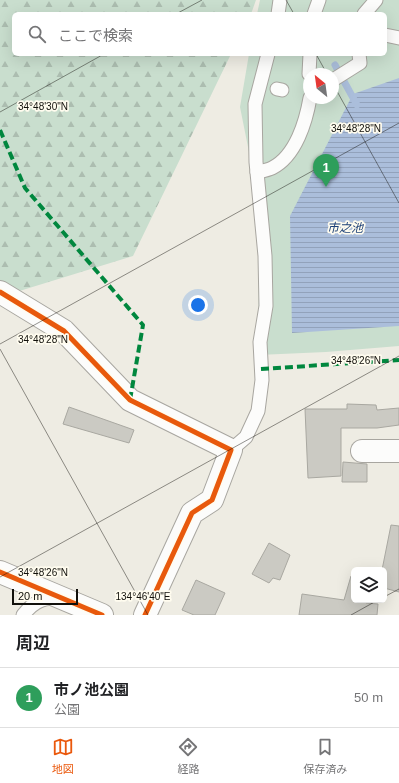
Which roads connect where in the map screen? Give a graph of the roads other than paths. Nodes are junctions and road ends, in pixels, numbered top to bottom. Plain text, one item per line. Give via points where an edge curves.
1 (280, 0) edge
2 (319, 0) edge
3 (376, 0) edge
4 (278, 12) edge
5 (315, 12) edge
6 (366, 12) edge
7 (387, 35) edge
8 (399, 38) edge
9 (267, 56) edge
10 (310, 56) edge
11 (359, 56) edge
12 (309, 68) edge
13 (339, 77) edge
14 (306, 104) edge
15 (257, 172) junction
16 (0, 292) edge
17 (231, 450) junction
18 (362, 451) dead end
19 (399, 451) edge
20 (0, 572) edge
21 (59, 598) junction
22 (23, 615) edge
23 (102, 615) edge
24 (145, 615) edge

1 - 4 lane
2 - 5 lane
3 - 6 lane
7 - 8 lane
9 - 15 lane via 255,104
10 - 12 lane
11 - 13 lane via 360,63
14 - 15 lane via 302,131 282,161 272,168
15 - 17 lane via 265,256 266,306 260,342 262,380 258,411 246,437
16 - 17 street via 64,331 130,400
17 - 24 street via 212,500 192,513
18 - 19 street
20 - 21 street
21 - 22 lane via 41,599
21 - 23 street

